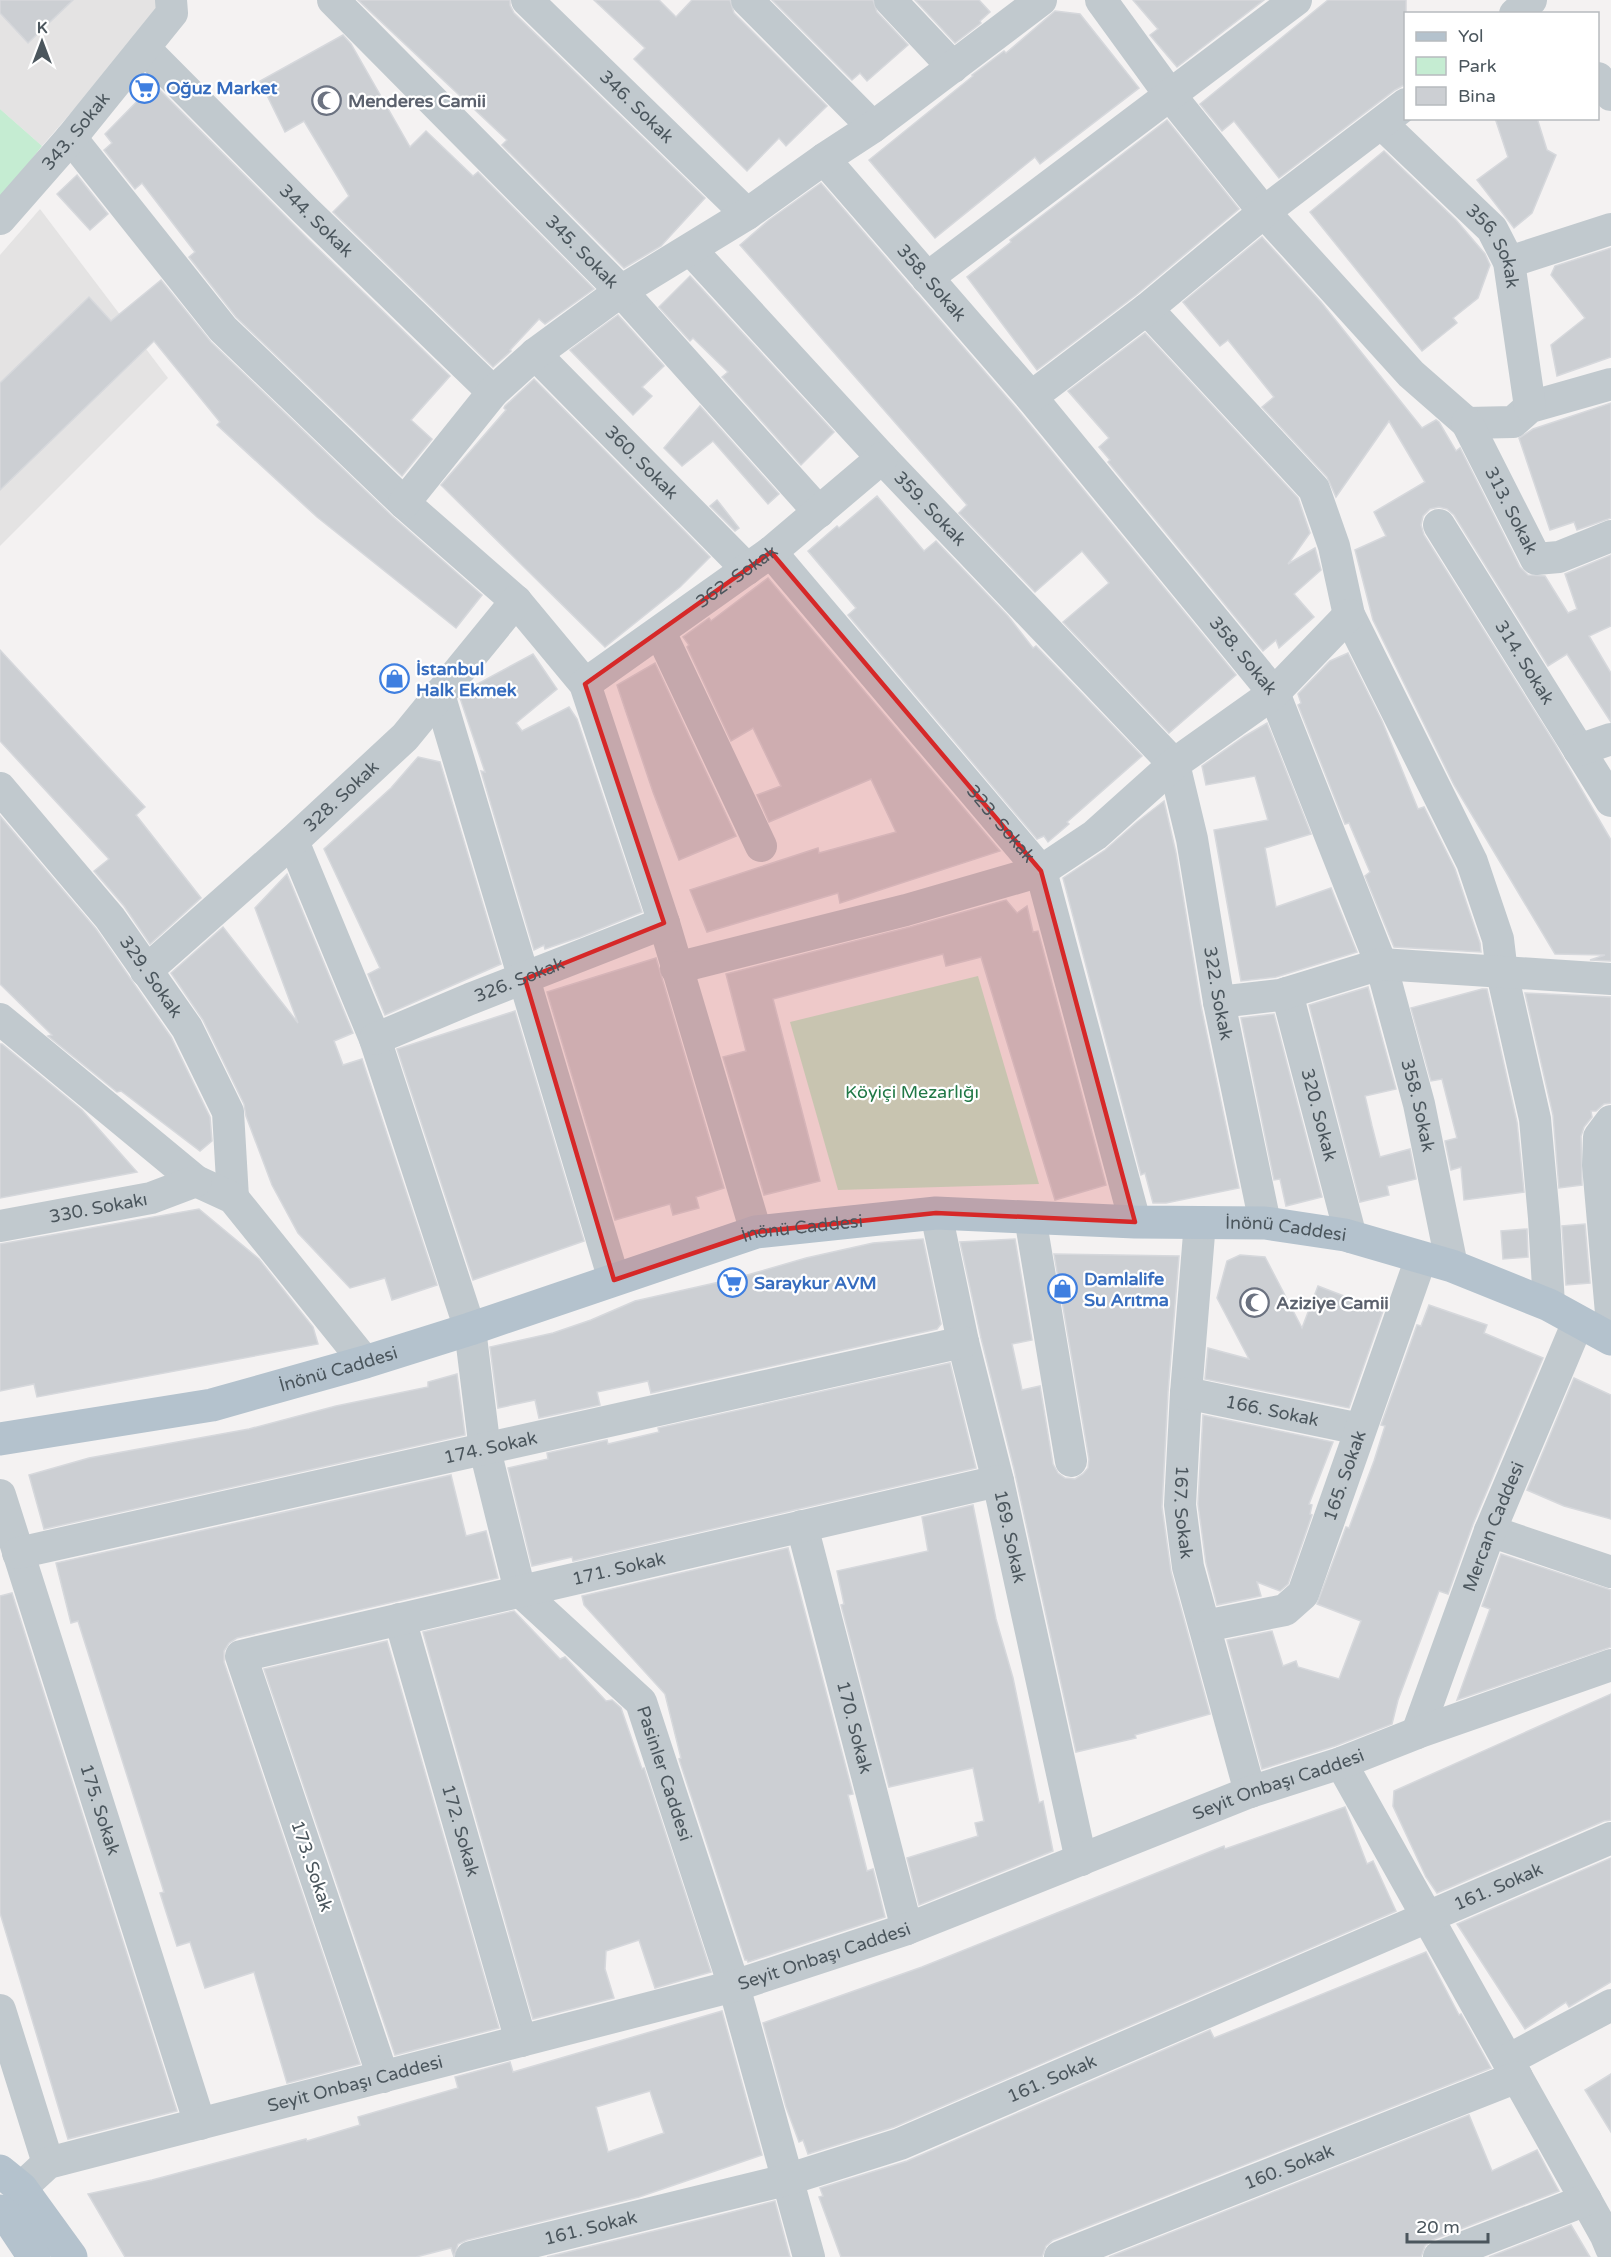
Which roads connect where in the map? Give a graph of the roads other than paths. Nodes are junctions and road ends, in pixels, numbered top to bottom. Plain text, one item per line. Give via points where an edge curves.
1 (333, 0) edge
2 (527, 0) edge
3 (747, 0) edge
4 (890, 0) edge
5 (1041, 0) edge
6 (1101, 0) edge
7 (1296, 0) edge
8 (1533, 0) edge
9 (172, 7) edge
10 (1518, 12) edge
11 (1544, 12) edge
12 (144, 48) junction
13 (953, 67) junction
14 (1599, 79) edge
15 (1170, 95) junction
16 (1611, 95) edge
17 (1404, 106) edge
18 (1382, 124) junction
19 (873, 127) junction
20 (71, 138) junction
21 (824, 159) junction
22 (1264, 212) junction
23 (747, 214) junction
24 (0, 219) edge
25 (1611, 229) edge
26 (691, 250) junction
27 (1509, 262) junction
28 (927, 278) junction
29 (621, 291) junction
30 (1147, 309) junction
31 (535, 354) junction
32 (1611, 384) edge
33 (493, 392) junction
34 (1031, 398) junction
35 (1530, 407) junction
36 (1467, 423) junction
37 (882, 458) junction
38 (404, 503) junction
39 (819, 512) junction
40 (1439, 525) dead end
41 (1611, 536) edge
42 (759, 561) junction
43 (516, 601) junction
44 (1349, 615) junction
45 (660, 632) junction
46 (585, 684) junction
47 (1274, 693) junction
48 (440, 694) junction
49 (1611, 739) edge
50 (1579, 750) junction
51 (1174, 764) junction
52 (0, 788) edge
53 (1611, 801) edge
54 (293, 841) junction
55 (761, 846) dead end
56 (1041, 871) junction
57 (664, 923) junction
58 (1381, 964) junction
59 (676, 968) junction
60 (146, 970) junction
61 (1502, 973) junction
62 (525, 979) junction
63 (1611, 979) edge
64 (1287, 993) junction
65 (1218, 1002) junction
66 (0, 1019) edge
67 (375, 1039) junction
68 (1611, 1121) edge
69 (196, 1181) junction
70 (233, 1198) junction
71 (936, 1213) junction
72 (1030, 1217) junction
73 (1135, 1222) junction
74 (1200, 1222) junction
75 (1265, 1223) junction
76 (0, 1226) edge
77 (756, 1232) junction
78 (1351, 1237) junction
79 (1421, 1258) junction
80 (1452, 1266) junction
81 (1608, 1271) edge
82 (614, 1280) junction
83 (1549, 1305) junction
84 (1611, 1313) edge
85 (1578, 1322) junction
86 (470, 1329) junction
87 (1611, 1339) edge
88 (963, 1342) junction
89 (365, 1362) junction
90 (1186, 1393) junction
91 (1360, 1429) junction
92 (0, 1439) edge
93 (485, 1450) junction
94 (1071, 1461) dead end
95 (998, 1481) junction
96 (0, 1495) edge
97 (802, 1526) junction
98 (1490, 1531) junction
99 (18, 1553) junction
100 (1611, 1572) edge
101 (520, 1591) junction
102 (400, 1620) junction
103 (1204, 1626) junction
104 (241, 1656) joint
105 (1611, 1665) edge
106 (1417, 1733) junction
107 (1341, 1763) junction
108 (1251, 1792) junction
109 (1611, 1838) edge
110 (1081, 1860) junction
111 (1428, 1918) junction
112 (907, 1929) junction
113 (734, 1986) junction
114 (1611, 2005) edge
115 (0, 2010) edge
116 (521, 2041) junction
117 (1512, 2068) junction
118 (383, 2077) junction
119 (200, 2124) junction
120 (48, 2163) junction
121 (786, 2180) junction
122 (7, 2190) edge
123 (1586, 2200) junction
124 (1610, 2239) edge
125 (34, 2257) edge
126 (71, 2257) edge
127 (471, 2257) edge
128 (809, 2257) edge
129 (1060, 2257) edge
130 (1439, 2257) edge

1 - 29 street, 345. Sokak
2 - 23 street, 346. Sokak
3 - 19 street
4 - 13 street
5 - 13 street
6 - 15 street
7 - 15 street
8 - 10 street
8 - 11 street
9 - 12 street, 343. Sokak
12 - 20 street, 343. Sokak
12 - 33 street, 344. Sokak
13 - 19 street
14 - 16 street
15 - 22 street
15 - 28 street
17 - 18 street
18 - 22 street
18 - 27 street, 356. Sokak via 1492,229
19 - 21 street
20 - 24 street, 343. Sokak
20 - 38 street via 223,329
21 - 23 street
21 - 28 street, 358. Sokak
22 - 30 street
22 - 36 street via 1411,374
23 - 26 street
25 - 27 street
26 - 29 street
26 - 37 street, 359. Sokak
27 - 35 street, 356. Sokak
28 - 34 street, 358. Sokak
29 - 31 street
29 - 39 street, 345. Sokak
30 - 34 street
30 - 44 street via 1314,489 1334,546
31 - 33 street
31 - 42 street, 360. Sokak
32 - 35 street
33 - 38 street
34 - 47 street, 358. Sokak
35 - 36 street via 1513,422
36 - 41 street, 313. Sokak via 1536,559 1559,557
37 - 39 street, 362. Sokak
37 - 51 street, 359. Sokak
38 - 43 street
39 - 42 street, 362. Sokak
40 - 50 street, 314. Sokak
42 - 45 street, 362. Sokak
42 - 56 street, 323. Sokak
43 - 46 street
43 - 48 street, 328. Sokak
44 - 47 street
44 - 61 street via 1472,862 1498,939
45 - 46 street, 362. Sokak
45 - 55 street
46 - 57 street
47 - 51 street
47 - 58 street, 358. Sokak
48 - 54 street, 328. Sokak via 405,736
48 - 62 street
49 - 50 street
50 - 53 street, 314. Sokak
51 - 56 street via 1095,835
51 - 65 street, 322. Sokak via 1192,839
52 - 60 street, 329. Sokak via 110,918
54 - 60 street, 328. Sokak
54 - 67 street
56 - 59 street via 906,910
56 - 73 street, 323. Sokak
57 - 59 street
57 - 62 street, 326. Sokak
58 - 61 street
58 - 64 street
58 - 80 street, 358. Sokak via 1419,1104
59 - 77 street
60 - 70 street, 329. Sokak via 186,1028 228,1112
61 - 63 street
61 - 83 street via 1535,1119
62 - 67 street, 326. Sokak
62 - 82 street
64 - 65 street
64 - 78 street, 320. Sokak
65 - 75 street, 322. Sokak
66 - 69 street
67 - 86 street
68 - 81 street via 1599,1137 1598,1165
69 - 70 street
69 - 76 street, 330. Sokakı via 151,1198
70 - 89 street
71 - 72 main road, İnönü Caddesi
71 - 77 main road, İnönü Caddesi
71 - 88 street, 169. Sokak
72 - 73 main road, İnönü Caddesi
72 - 94 street
73 - 74 main road, İnönü Caddesi
74 - 75 main road, İnönü Caddesi
74 - 90 street, 167. Sokak
75 - 78 main road, İnönü Caddesi
77 - 82 main road, İnönü Caddesi
78 - 79 main road, İnönü Caddesi
79 - 80 main road, İnönü Caddesi
79 - 91 street, 165. Sokak
80 - 83 main road, İnönü Caddesi
81 - 84 street
82 - 86 main road, İnönü Caddesi
83 - 85 main road, İnönü Caddesi
85 - 87 main road, İnönü Caddesi
85 - 98 street, Mercan Caddesi
86 - 89 main road, İnönü Caddesi
86 - 93 street
88 - 93 street, 174. Sokak
88 - 95 street, 169. Sokak
89 - 92 main road, İnönü Caddesi via 212,1405
90 - 91 street, 166. Sokak
90 - 103 street, 167. Sokak via 1180,1505 1188,1567
91 - 103 street, 165. Sokak via 1302,1594 1285,1610
93 - 99 street, 174. Sokak
93 - 101 street
95 - 97 street, 171. Sokak
95 - 110 street, 169. Sokak
96 - 99 street, 175. Sokak
97 - 101 street, 171. Sokak
97 - 112 street, 170. Sokak
98 - 100 street
98 - 106 street, Mercan Caddesi
99 - 119 street, 175. Sokak
101 - 102 street, 171. Sokak
101 - 113 street, Pasinler Caddesi via 641,1702
102 - 104 street, 171. Sokak
102 - 116 street, 172. Sokak
103 - 108 street, 167. Sokak
104 - 118 street, 173. Sokak
105 - 106 street, Seyit Onbaşı Caddesi
106 - 107 street, Seyit Onbaşı Caddesi
107 - 108 street, Seyit Onbaşı Caddesi
107 - 111 street
108 - 110 street, Seyit Onbaşı Caddesi
109 - 111 street, 161. Sokak
110 - 112 street, Seyit Onbaşı Caddesi
111 - 117 street
111 - 121 street, 161. Sokak via 900,2144
112 - 113 street, Seyit Onbaşı Caddesi
113 - 116 street, Seyit Onbaşı Caddesi
113 - 121 street, Pasinler Caddesi
114 - 117 street, 160. Sokak
115 - 120 street
116 - 118 street, Seyit Onbaşı Caddesi
117 - 123 street
117 - 129 street, 160. Sokak
118 - 119 street, Seyit Onbaşı Caddesi
119 - 120 street, Seyit Onbaşı Caddesi
120 - 122 street, Seyit Onbaşı Caddesi
121 - 127 street, 161. Sokak
121 - 128 street, Pasinler Caddesi
122 - 125 main road via 8,2218
122 - 126 main road
123 - 124 street
123 - 130 street

